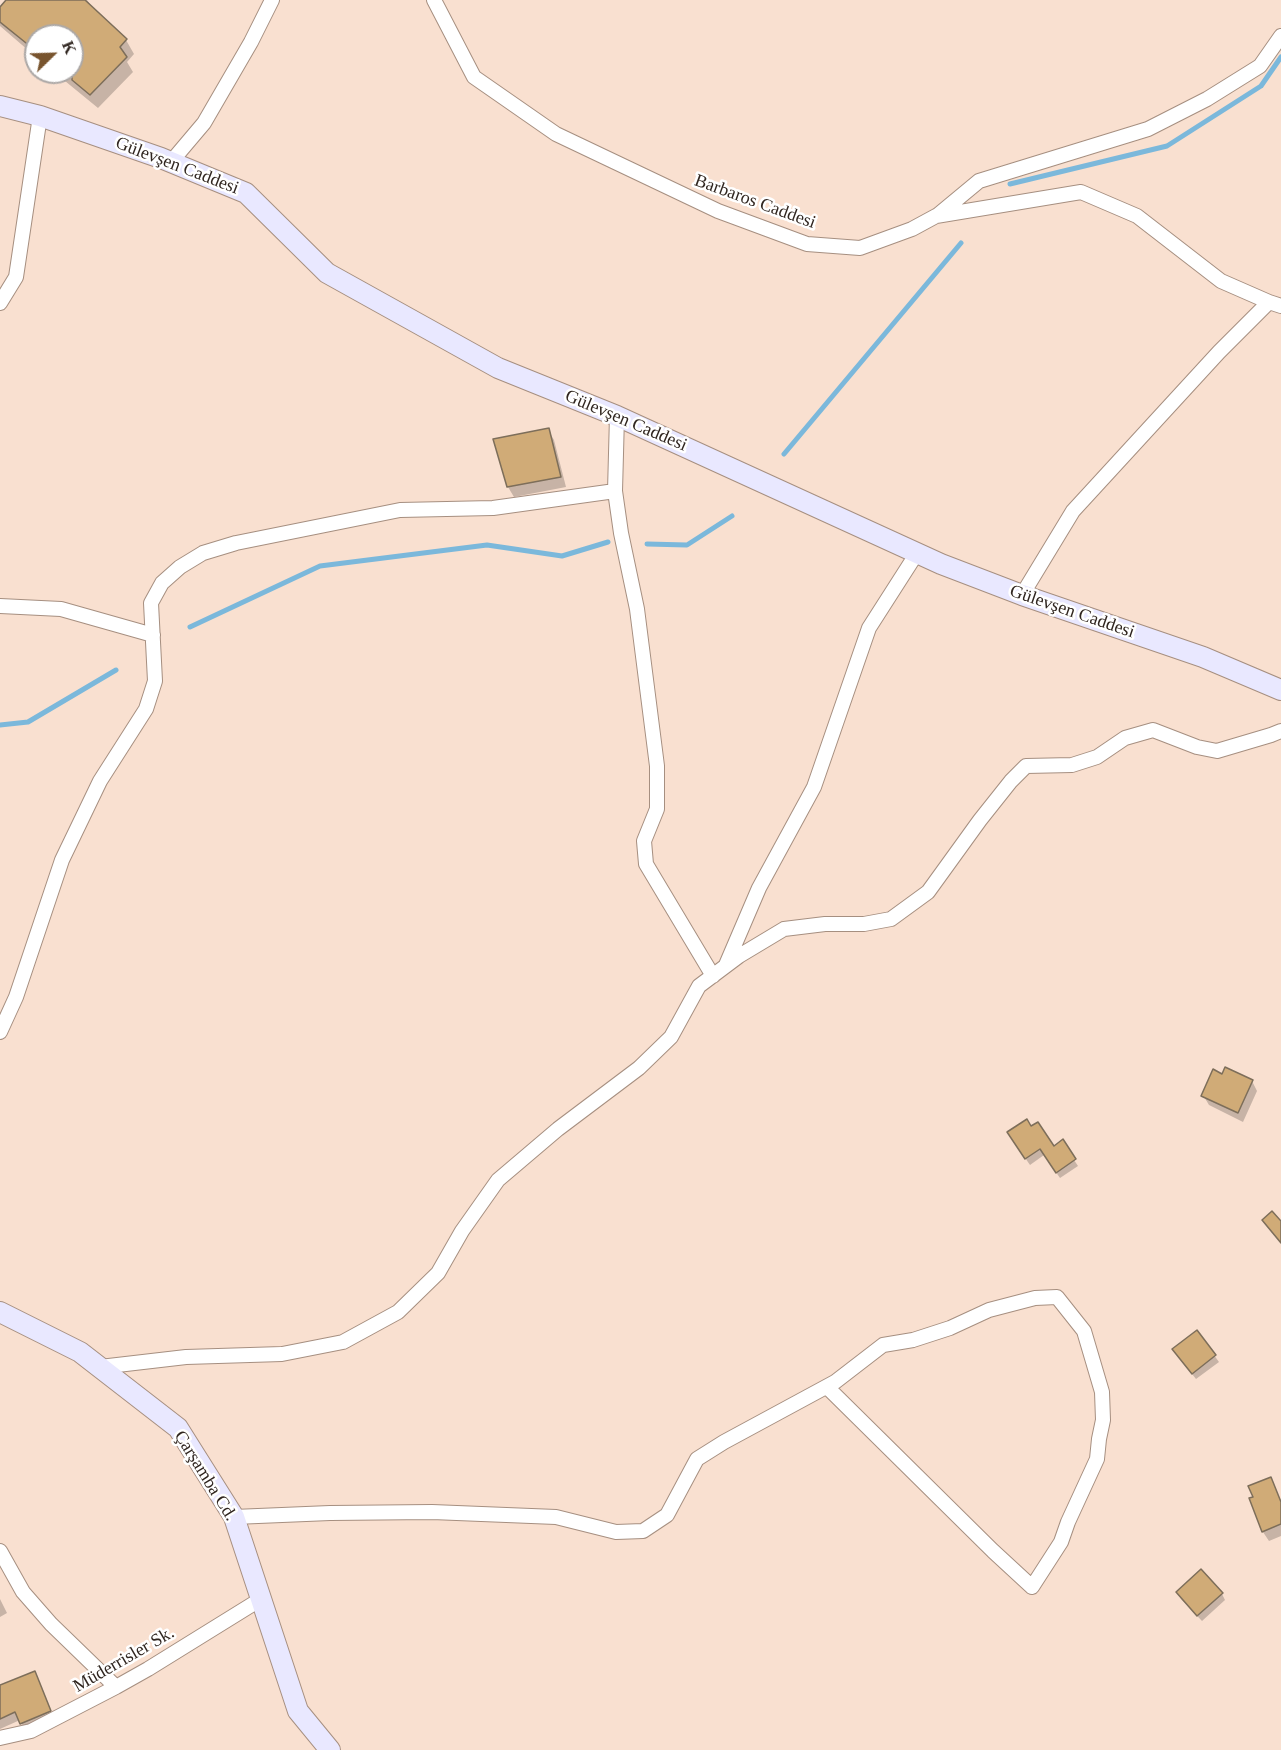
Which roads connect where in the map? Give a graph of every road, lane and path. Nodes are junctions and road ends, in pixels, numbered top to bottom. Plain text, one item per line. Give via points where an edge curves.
1 (272, 0) edge
2 (434, 0) edge
3 (1281, 36) edge
4 (0, 106) edge
5 (40, 116) junction
6 (171, 162) junction
7 (936, 216) junction
8 (0, 303) edge
9 (1275, 304) edge
10 (617, 416) junction
11 (615, 491) junction
12 (917, 553) junction
13 (1022, 595) junction
14 (0, 606) edge
15 (153, 634) junction
16 (1281, 690) edge
17 (1281, 731) edge
18 (726, 966) junction
19 (712, 976) junction
20 (0, 1032) edge
21 (0, 1312) edge
22 (100, 1367) junction
23 (827, 1387) junction
24 (234, 1517) junction
25 (0, 1551) edge
26 (261, 1599) junction
27 (116, 1687) junction
28 (0, 1738) edge
29 (330, 1750) edge

1 - 6 street via 204,123
2 - 7 street, Barbaros Caddesi via 474,77 556,134 718,211 807,244 860,248
3 - 7 street via 1260,66 1207,99 1148,129 979,181
4 - 5 street, Gülevşen Caddesi
5 - 6 street, Gülevşen Caddesi
5 - 8 street via 16,277
6 - 10 street, Gülevşen Caddesi via 246,193 327,273 498,368
7 - 9 street, Barbaros Caddesi via 1081,192 1137,216 1221,281
9 - 13 street via 1219,352 1073,511
10 - 11 street
10 - 12 street, Gülevşen Caddesi
11 - 15 street via 493,508 400,510 225,546 203,553 162,584 151,603
11 - 19 street via 637,609 657,766 657,809 644,841 646,864
12 - 13 street, Gülevşen Caddesi
12 - 18 street via 869,628 814,787 759,888
13 - 16 street, Gülevşen Caddesi via 1203,657
14 - 15 street via 61,609
15 - 20 street via 155,681 146,709 100,781 62,860 16,997
17 - 18 street via 1217,751 1153,730 1125,738 1097,757 1072,765 1026,766 980,820 928,892 891,919 784,929
18 - 19 street
19 - 22 street via 699,986 671,1037 639,1068 498,1179 438,1273 398,1312 344,1342 282,1354 186,1357
21 - 22 street, Çarşamba Cd. via 80,1352
22 - 24 street, Çarşamba Cd. via 178,1428
23 - 23 street via 883,1345 950,1328 989,1310 1035,1298 1057,1297 1084,1331 1102,1392 1103,1420 1097,1459 1061,1542 1032,1587
23 - 24 street via 697,1459 667,1515 643,1531 616,1532 556,1517 432,1512
24 - 26 street, Çarşamba Cd.
25 - 27 street via 23,1592
26 - 27 street, Müderrisler Sk.
26 - 29 street, Çarşamba Cd. via 298,1711
27 - 28 street, Müderrisler Sk. via 31,1731

